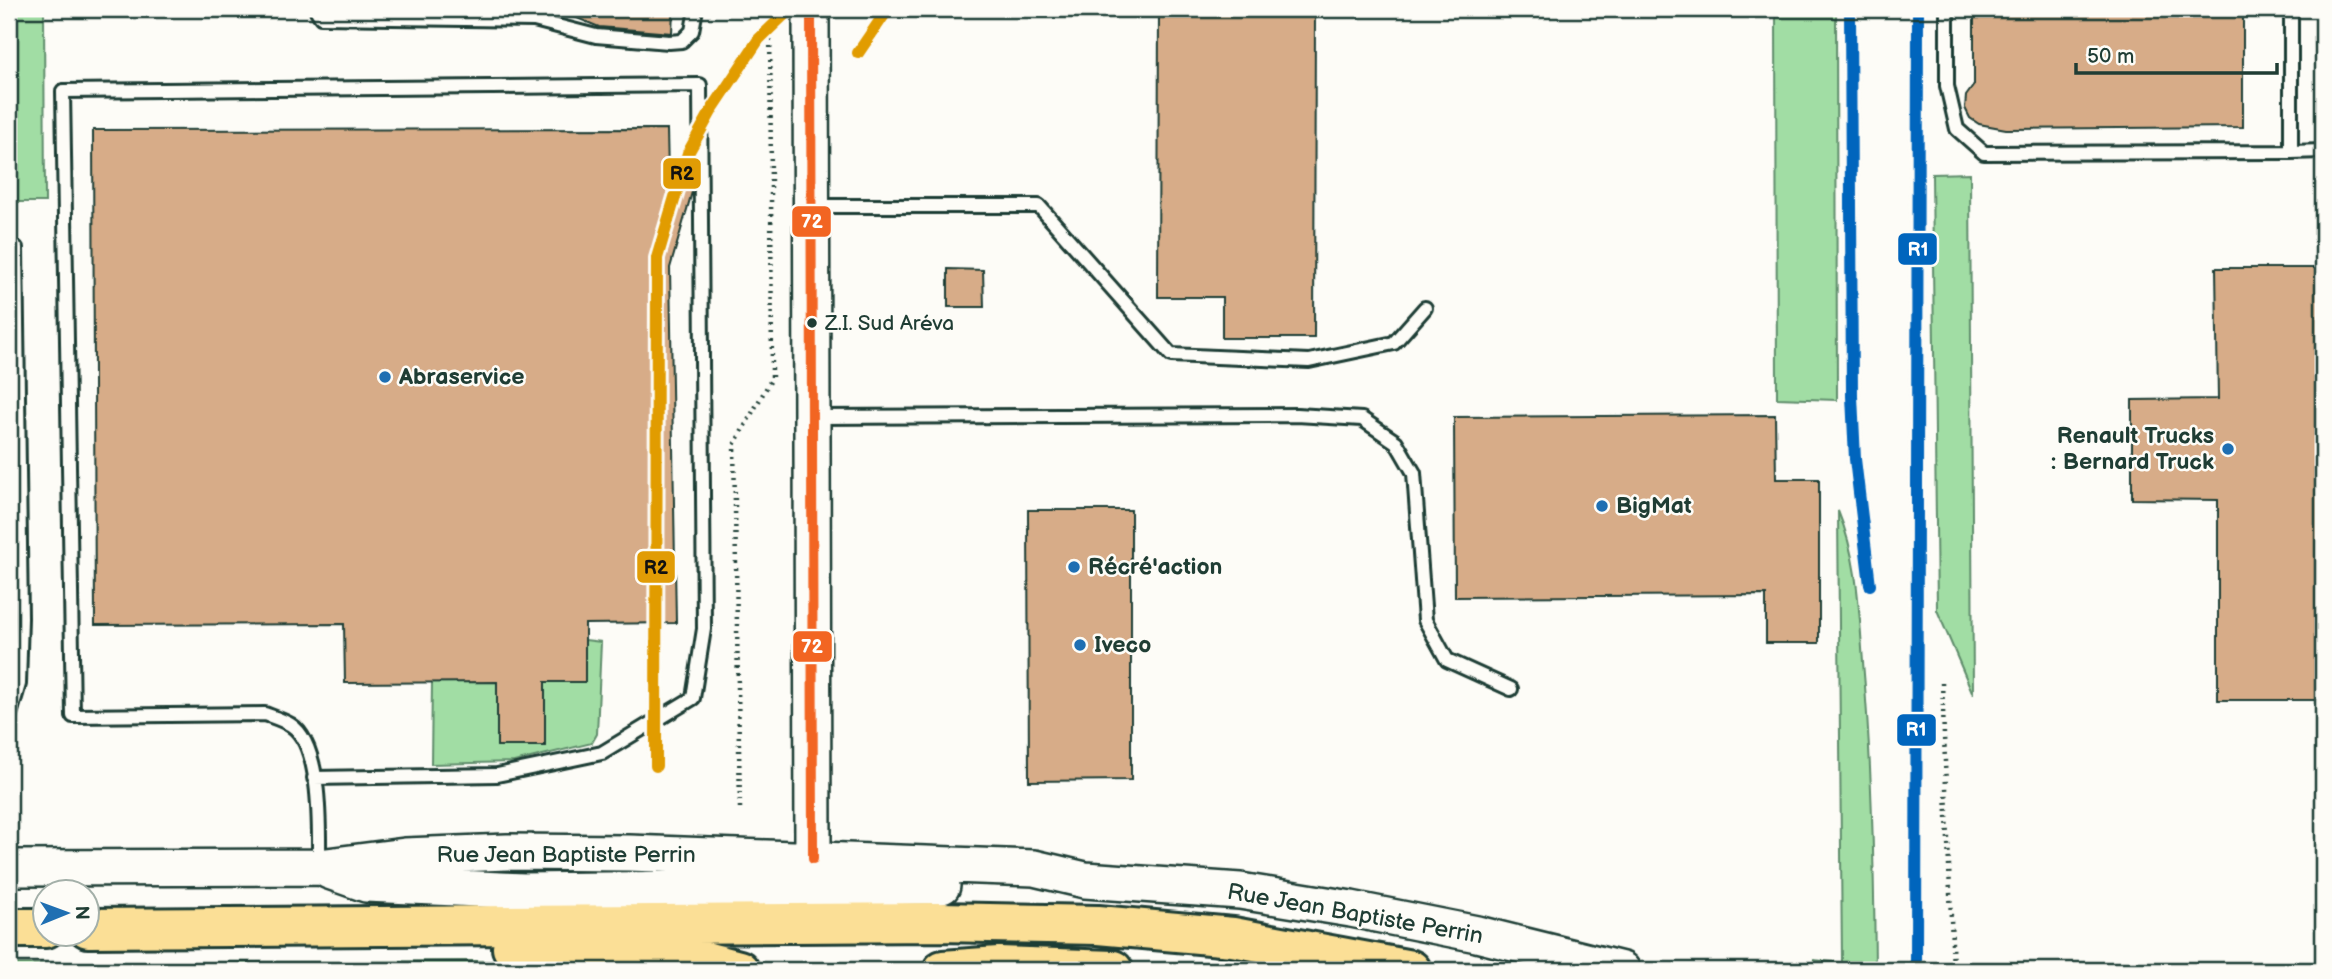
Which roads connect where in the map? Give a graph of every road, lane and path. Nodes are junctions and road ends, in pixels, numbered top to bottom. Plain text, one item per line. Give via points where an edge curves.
1 (316, 9) edge
2 (696, 9) edge
3 (770, 9) edge
4 (811, 9) edge
5 (1947, 9) edge
6 (2291, 9) edge
7 (2323, 151) edge
8 (2291, 152) junction
9 (811, 206) junction
10 (9, 247) edge
11 (1425, 309) dead end
12 (813, 417) junction
13 (13, 420) edge
14 (1942, 682) dead end
15 (1511, 689) dead end
16 (9, 718) edge
17 (314, 778) junction
18 (740, 808) dead end
19 (813, 859) junction
20 (319, 867) junction
21 (9, 868) edge
22 (1085, 880) junction
23 (838, 887) junction
24 (576, 890) junction
25 (203, 927) junction
26 (32, 928) edge
27 (102, 928) edge
28 (9, 929) edge
29 (739, 970) edge
30 (943, 970) edge
31 (1113, 970) edge
32 (1411, 970) edge
33 (1622, 970) edge
34 (1953, 970) edge

1 - 2 lane via 321,18 534,20 596,36 669,42 682,41 692,31
3 - 18 path via 772,378 734,445
4 - 9 main road
5 - 8 lane via 1947,86 1957,129 1984,153
6 - 8 lane
7 - 8 lane
9 - 11 lane via 1039,206 1171,355 1309,361 1394,343
9 - 12 main road
10 - 13 lane via 16,248
12 - 15 lane via 1297,415 1362,419 1396,442 1414,473 1425,620 1447,660
12 - 19 main road
13 - 16 lane via 21,618 19,684
14 - 34 path
17 - 17 lane via 310,752 293,726 265,714 73,716 63,91 701,85 704,629 693,698 603,753 497,775
17 - 20 lane
19 - 20 main road, Rue Jean Baptiste Perrin via 507,852 405,856
19 - 22 main road, Rue Jean Baptiste Perrin via 1034,868
19 - 23 main road
19 - 24 main road, Rue Jean Baptiste Perrin via 803,872 644,873
20 - 21 main road, Rue Jean Baptiste Perrin
20 - 24 main road, Rue Jean Baptiste Perrin via 366,884
22 - 23 main road, Rue Jean Baptiste Perrin
22 - 33 main road, Rue Jean Baptiste Perrin via 1240,891 1351,909
23 - 24 main road, Rue Jean Baptiste Perrin
25 - 27 main road
25 - 29 main road via 369,945 668,958
25 - 32 main road via 1098,925 1233,937
26 - 28 main road
30 - 31 main road via 999,966

